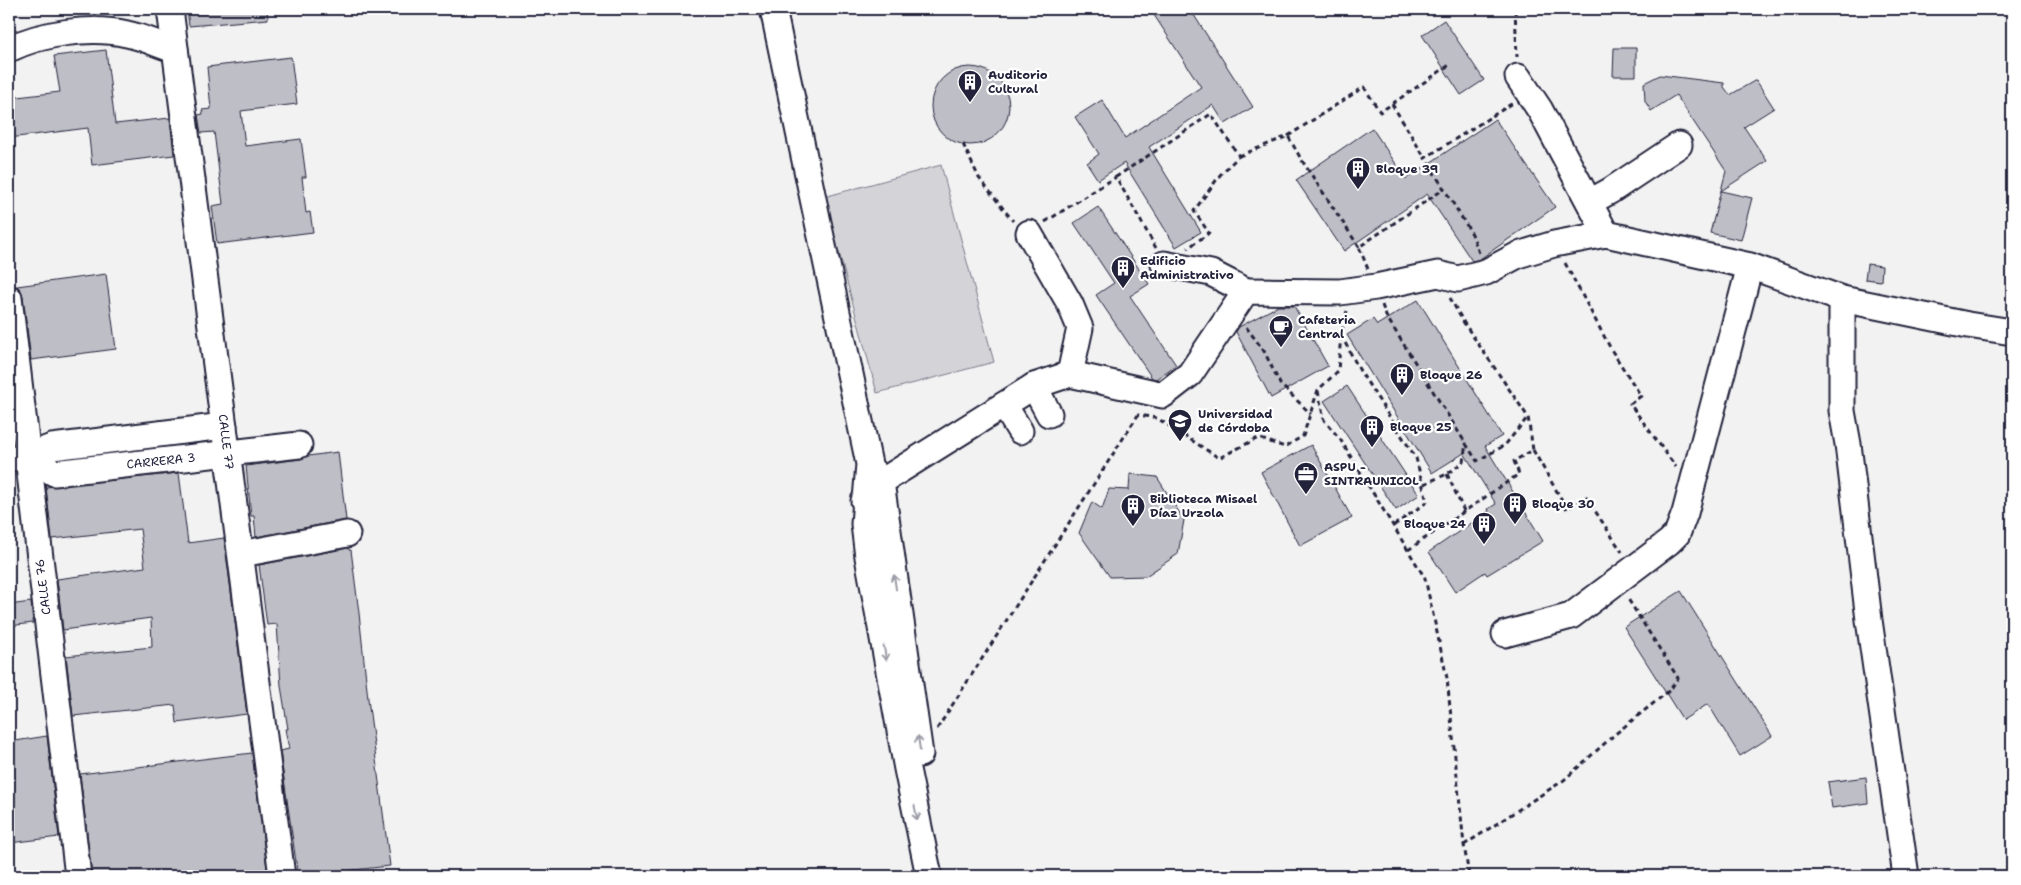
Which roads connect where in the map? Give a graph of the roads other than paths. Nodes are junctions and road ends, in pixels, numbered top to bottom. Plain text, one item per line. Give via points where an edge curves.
1 (170, 9) edge
2 (773, 9) edge
3 (9, 49) edge
4 (175, 50) junction
5 (1523, 85) road end
6 (1679, 145) dead end
7 (1590, 202) junction
8 (1029, 233) road end
9 (1606, 234) junction
10 (1174, 266) road end
11 (1750, 266) junction
12 (9, 298) edge
13 (1842, 299) junction
14 (1239, 301) junction
15 (2012, 332) edge
16 (1070, 374) junction
17 (1034, 386) junction
18 (1004, 405) junction
19 (1049, 414) dead end
20 (224, 426) junction
21 (1020, 431) dead end
22 (299, 445) dead end
23 (227, 454) junction
24 (18, 458) edge
25 (875, 473) junction
26 (347, 534) dead end
27 (240, 554) junction
28 (1505, 634) dead end
29 (78, 876) edge
30 (282, 876) edge
31 (929, 876) edge
32 (946, 876) edge
33 (1906, 876) edge

1 - 4 street, CALLE 77
2 - 25 street
3 - 4 street via 26,41 76,31 126,34
4 - 20 street, CALLE 77
5 - 7 street
6 - 7 street
7 - 9 street
8 - 16 street via 1070,304 1080,328
9 - 11 street
9 - 14 street via 1518,254 1486,272 1458,279 1438,274 1340,292
10 - 14 street via 1211,273
11 - 13 street
11 - 28 street via 1677,534 1571,616
12 - 24 street, CALLE 76
13 - 15 street
13 - 33 street via 1842,411
14 - 16 street via 1190,374 1163,395
16 - 17 street
17 - 18 street
17 - 19 street
18 - 21 street
18 - 25 street
20 - 23 street, CALLE 77
20 - 24 street via 52,447
22 - 23 street, CARRERA 3
23 - 24 street, CARRERA 3 via 54,472
23 - 27 street, CALLE 77
24 - 29 street, CALLE 76
25 -> 31 street via 864,501 868,557
32 -> 25 street via 920,755
26 - 27 street
27 - 30 street, CALLE 77

